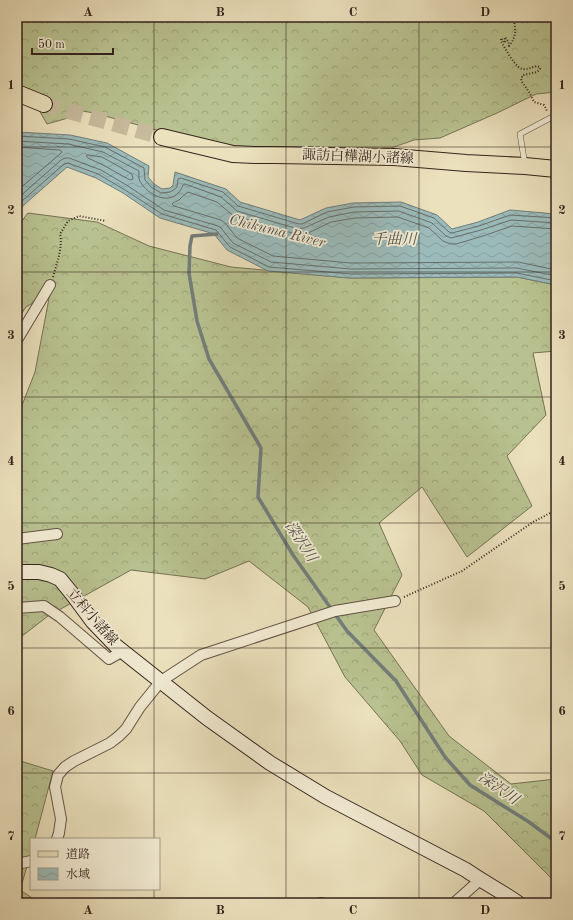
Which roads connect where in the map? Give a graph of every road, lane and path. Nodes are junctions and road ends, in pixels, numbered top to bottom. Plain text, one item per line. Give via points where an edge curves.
1 (513, 17) edge
2 (17, 93) edge
3 (44, 104) tunnel mouth
4 (549, 114) dead end
5 (556, 115) edge
6 (162, 138) tunnel mouth
7 (525, 166) junction
8 (556, 169) edge
9 (106, 221) dead end
10 (50, 285) joint
11 (17, 340) edge
12 (556, 510) edge
13 (57, 534) dead end
14 (17, 539) edge
15 (17, 572) edge
16 (395, 601) joint
17 (17, 608) edge
18 (122, 651) junction
19 (161, 681) junction
20 (57, 838) edge
21 (30, 861) edge
22 (17, 864) edge
23 (480, 880) junction
24 (454, 903) edge
25 (518, 903) edge

1 - 4 path via 516,35 513,41 509,46 505,37 505,43 501,38 501,41 519,68 540,67 537,72 523,75 521,79 534,102 544,105
2 - 3 main road
5 - 7 lane via 520,134
6 - 7 main road, 諏訪白樺湖小諸線 via 233,154 394,157
7 - 8 main road, 諏訪白樺湖小諸線
9 - 10 path via 79,216 68,221 60,234 61,251
10 - 11 street
12 - 16 path via 533,522 462,571
13 - 14 street
15 - 18 street, 立科小諸線 via 45,574 60,579 93,622
16 - 19 street via 335,611 201,656
17 - 18 street via 44,606 109,659
18 - 19 street, 立科小諸線
19 - 20 street via 119,736 74,761 58,775 55,787 61,820
19 - 23 street, 立科小諸線 via 270,763 326,797 466,870
21 - 22 street
23 - 24 street
23 - 25 street, 立科小諸線

